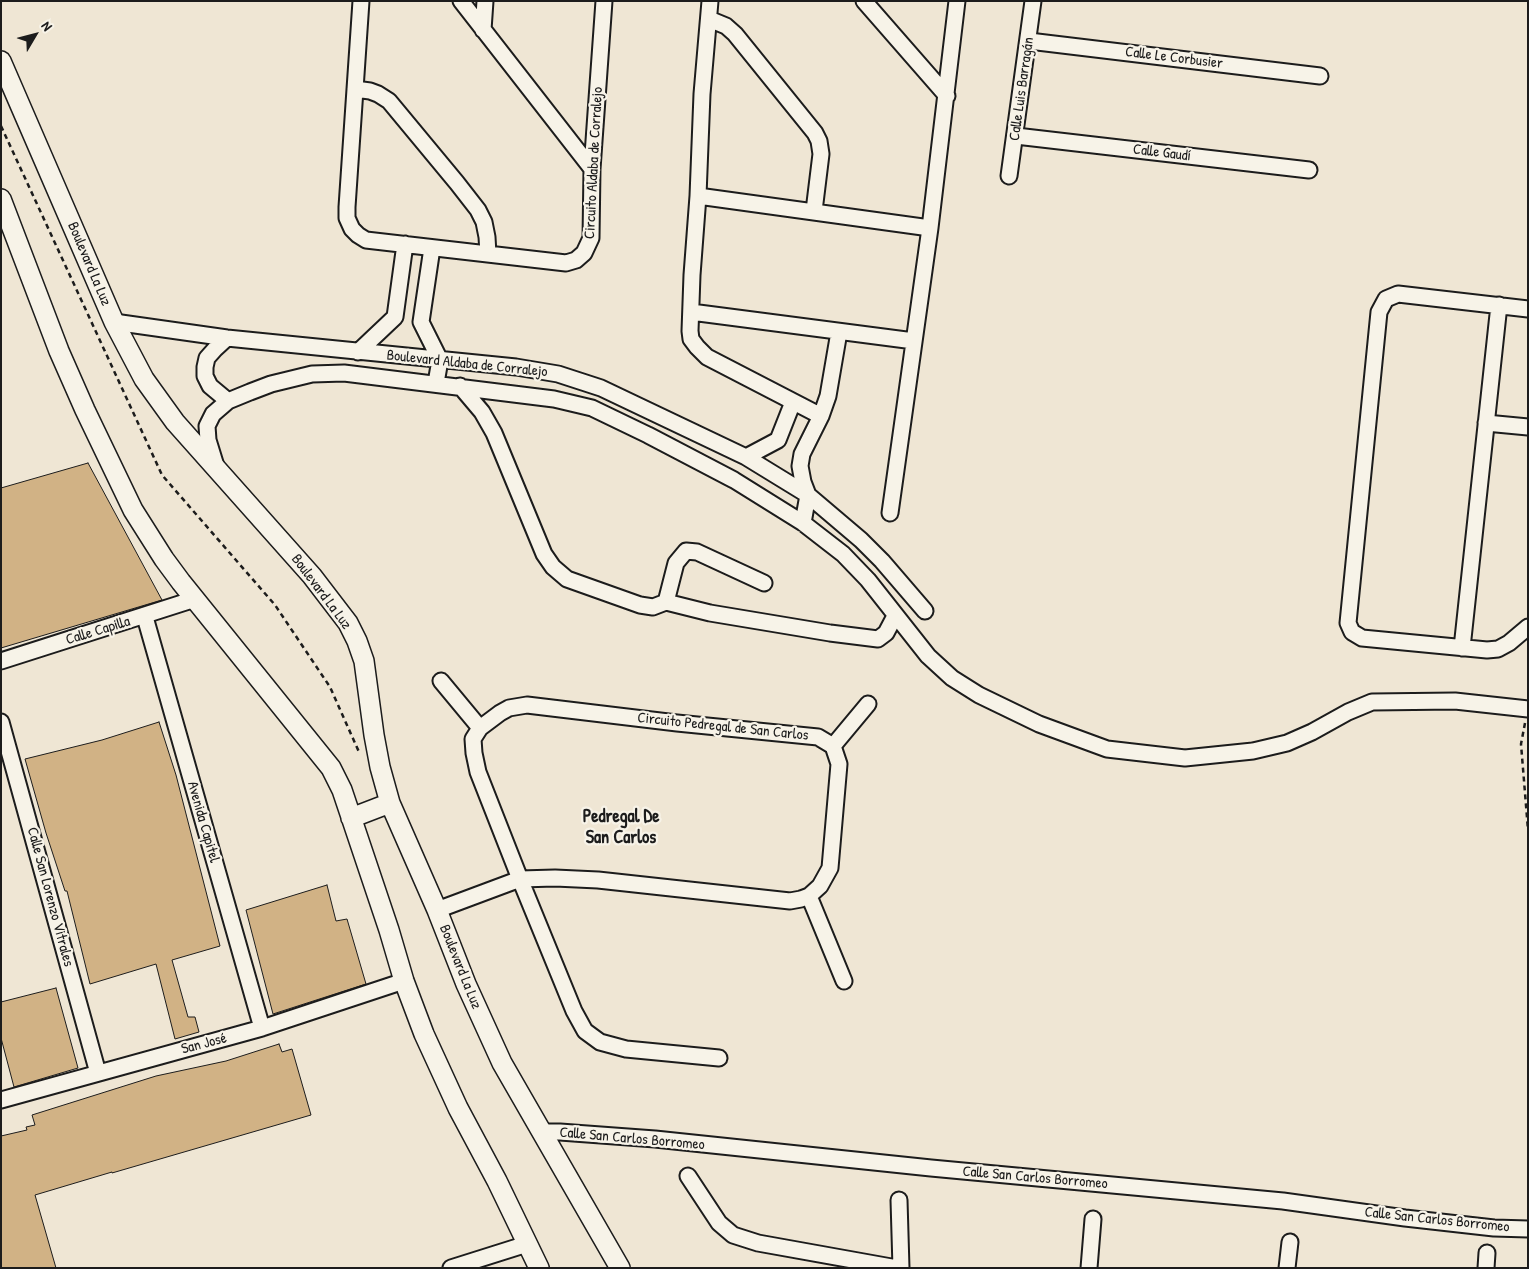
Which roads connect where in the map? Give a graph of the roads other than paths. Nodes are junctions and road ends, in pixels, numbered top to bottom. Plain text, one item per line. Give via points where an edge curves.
1 (361, 1) edge
2 (460, 1) edge
3 (485, 1) edge
4 (604, 1) edge
5 (710, 1) edge
6 (864, 1) edge
7 (957, 1) edge
8 (1034, 1) edge
9 (709, 19) junction
10 (483, 30) junction
11 (1028, 41) junction
12 (1, 61) edge
13 (1320, 76) dead end
14 (355, 89) junction
15 (947, 96) junction
16 (1016, 136) junction
17 (592, 169) junction
18 (1309, 170) dead end
19 (1009, 176) dead end
20 (698, 196) junction
21 (1, 199) edge
22 (814, 211) junction
23 (930, 228) junction
24 (405, 244) junction
25 (432, 248) junction
26 (488, 254) junction
27 (1499, 306) junction
28 (1528, 309) edge
29 (691, 312) junction
30 (395, 318) junction
31 (114, 322) junction
32 (421, 322) junction
33 (839, 332) junction
34 (227, 338) junction
35 (914, 341) junction
36 (358, 352) junction
37 (440, 360) junction
38 (436, 383) junction
39 (460, 386) junction
40 (228, 401) junction
41 (793, 402) junction
42 (822, 416) junction
43 (1486, 423) junction
44 (1528, 427) edge
45 (778, 440) junction
46 (802, 454) junction
47 (746, 457) junction
48 (217, 469) junction
49 (808, 495) junction
50 (890, 513) dead end
51 (803, 523) junction
52 (764, 584) dead end
53 (195, 599) junction
54 (666, 602) junction
55 (925, 612) dead end
56 (145, 616) junction
57 (895, 616) junction
58 (1528, 627) edge
59 (1462, 648) junction
60 (1, 662) edge
61 (441, 681) dead end
62 (868, 704) dead end
63 (1528, 709) edge
64 (1, 722) edge
65 (480, 728) junction
66 (833, 746) junction
67 (390, 802) junction
68 (351, 818) junction
69 (520, 879) junction
70 (809, 896) junction
71 (437, 910) junction
72 (404, 981) junction
73 (844, 981) dead end
74 (262, 1028) junction
75 (719, 1058) dead end
76 (98, 1073) junction
77 (1, 1100) edge
78 (541, 1132) junction
79 (688, 1176) dead end
80 (899, 1200) dead end
81 (1093, 1219) dead end
82 (1528, 1229) edge
83 (1290, 1242) dead end
84 (527, 1244) junction
85 (451, 1268) edge
86 (539, 1268) edge
87 (620, 1268) edge
88 (897, 1268) edge
89 (901, 1268) edge
90 (1089, 1268) edge
91 (1287, 1268) edge

1 - 14 street, Circuito Aldaba de Corralejo
2 - 10 street
3 - 10 street
4 - 17 street, Circuito Aldaba de Corralejo
5 - 9 street
6 - 15 street
7 - 15 street
8 - 11 street, Calle Luis Barragán
9 - 20 street
9 - 22 street via 735,34 815,133 821,154
10 - 17 street
11 - 13 street, Calle Le Corbusier
11 - 16 street, Calle Luis Barragán
12 - 31 main road, Boulevard La Luz
14 - 24 street, Circuito Aldaba de Corralejo via 347,218 358,236 366,240
14 - 26 street via 370,91 389,101 457,183 484,222
15 - 23 street
16 - 18 street, Calle Gaudí
16 - 19 street, Calle Luis Barragán
17 - 26 street, Circuito Aldaba de Corralejo via 591,238 584,253 576,260 554,263
20 - 22 street
20 - 29 street
21 - 53 main road via 60,351 113,471 164,559
22 - 23 street
23 - 35 street
24 - 25 street, Circuito Aldaba de Corralejo
24 - 30 street
25 - 26 street, Circuito Aldaba de Corralejo
25 - 32 street
27 - 28 street
27 - 43 street
27 - 59 street via 1398,294 1386,299 1379,312 1348,623 1352,632 1362,638
29 - 33 street
29 - 41 street via 692,339 707,358
30 - 32 street
30 - 36 street
31 - 34 street, Boulevard Aldaba de Corralejo
31 - 48 main road, Boulevard La Luz via 161,404
32 - 37 street
33 - 35 street
33 - 42 street
34 - 36 street, Boulevard Aldaba de Corralejo
34 - 40 street via 207,358 205,376 210,386
35 - 50 street
36 - 37 street, Boulevard Aldaba de Corralejo
37 - 38 street
37 - 47 street, Boulevard Aldaba de Corralejo via 558,374 601,388
38 - 39 street, Boulevard Aldaba de Corralejo
38 - 40 street, Boulevard Aldaba de Corralejo via 344,373 312,374 271,384
39 - 51 street, Boulevard Aldaba de Corralejo via 554,399 592,408 734,480
39 - 54 street via 482,412 494,433 544,554 553,567 567,579 640,605 653,607
40 - 48 street, Boulevard Aldaba de Corralejo via 212,414 207,426
41 - 42 street
41 - 45 street
42 - 46 street
43 - 44 street
43 - 59 street
45 - 46 street
45 - 47 street
46 - 49 street via 800,466
47 - 49 street, Boulevard Aldaba de Corralejo
48 - 67 main road, Boulevard La Luz via 312,576 348,623 364,661 374,736
49 - 51 street
49 - 55 street, Boulevard Aldaba de Corralejo via 882,561
51 - 57 street, Boulevard Aldaba de Corralejo via 843,554
52 - 54 street via 697,552 686,551 676,563
53 - 56 street, Calle Capilla
53 - 68 main road via 331,768
54 - 57 street via 710,613 878,639 886,633
56 - 60 street, Calle Capilla
56 - 74 street, Avenida Capitel
57 - 63 street, Boulevard Aldaba de Corralejo via 928,656 952,678 979,695 1039,724 1107,749 1185,758 1253,751 1287,743 1372,702 1456,701
58 - 59 street via 1498,649
61 - 65 street
62 - 66 street
64 - 76 street, Calle San Lorenzo Vitrales
65 - 66 street, Circuito Pedregal de San Carlos via 509,708 527,705 818,737
65 - 69 street via 474,739 478,772
66 - 70 street via 839,764 830,868 820,886
67 - 68 main road
67 - 71 main road, Boulevard La Luz
68 - 72 main road
69 - 70 street via 598,880 790,902
69 - 71 street
69 - 75 street via 574,1011 586,1031 600,1042 626,1049
70 - 73 street
71 - 78 main road, Boulevard La Luz via 502,1062
72 - 74 street, San José
72 - 84 main road via 441,1074
74 - 76 street, San José
76 - 77 street, San José
78 - 82 street, Calle San Carlos Borromeo via 656,1139 1283,1201 1404,1218
78 - 87 main road, Boulevard La Luz
79 - 88 street via 719,1223 733,1235 758,1243
80 - 89 street
81 - 90 street
83 - 91 street
84 - 85 street
84 - 86 main road

